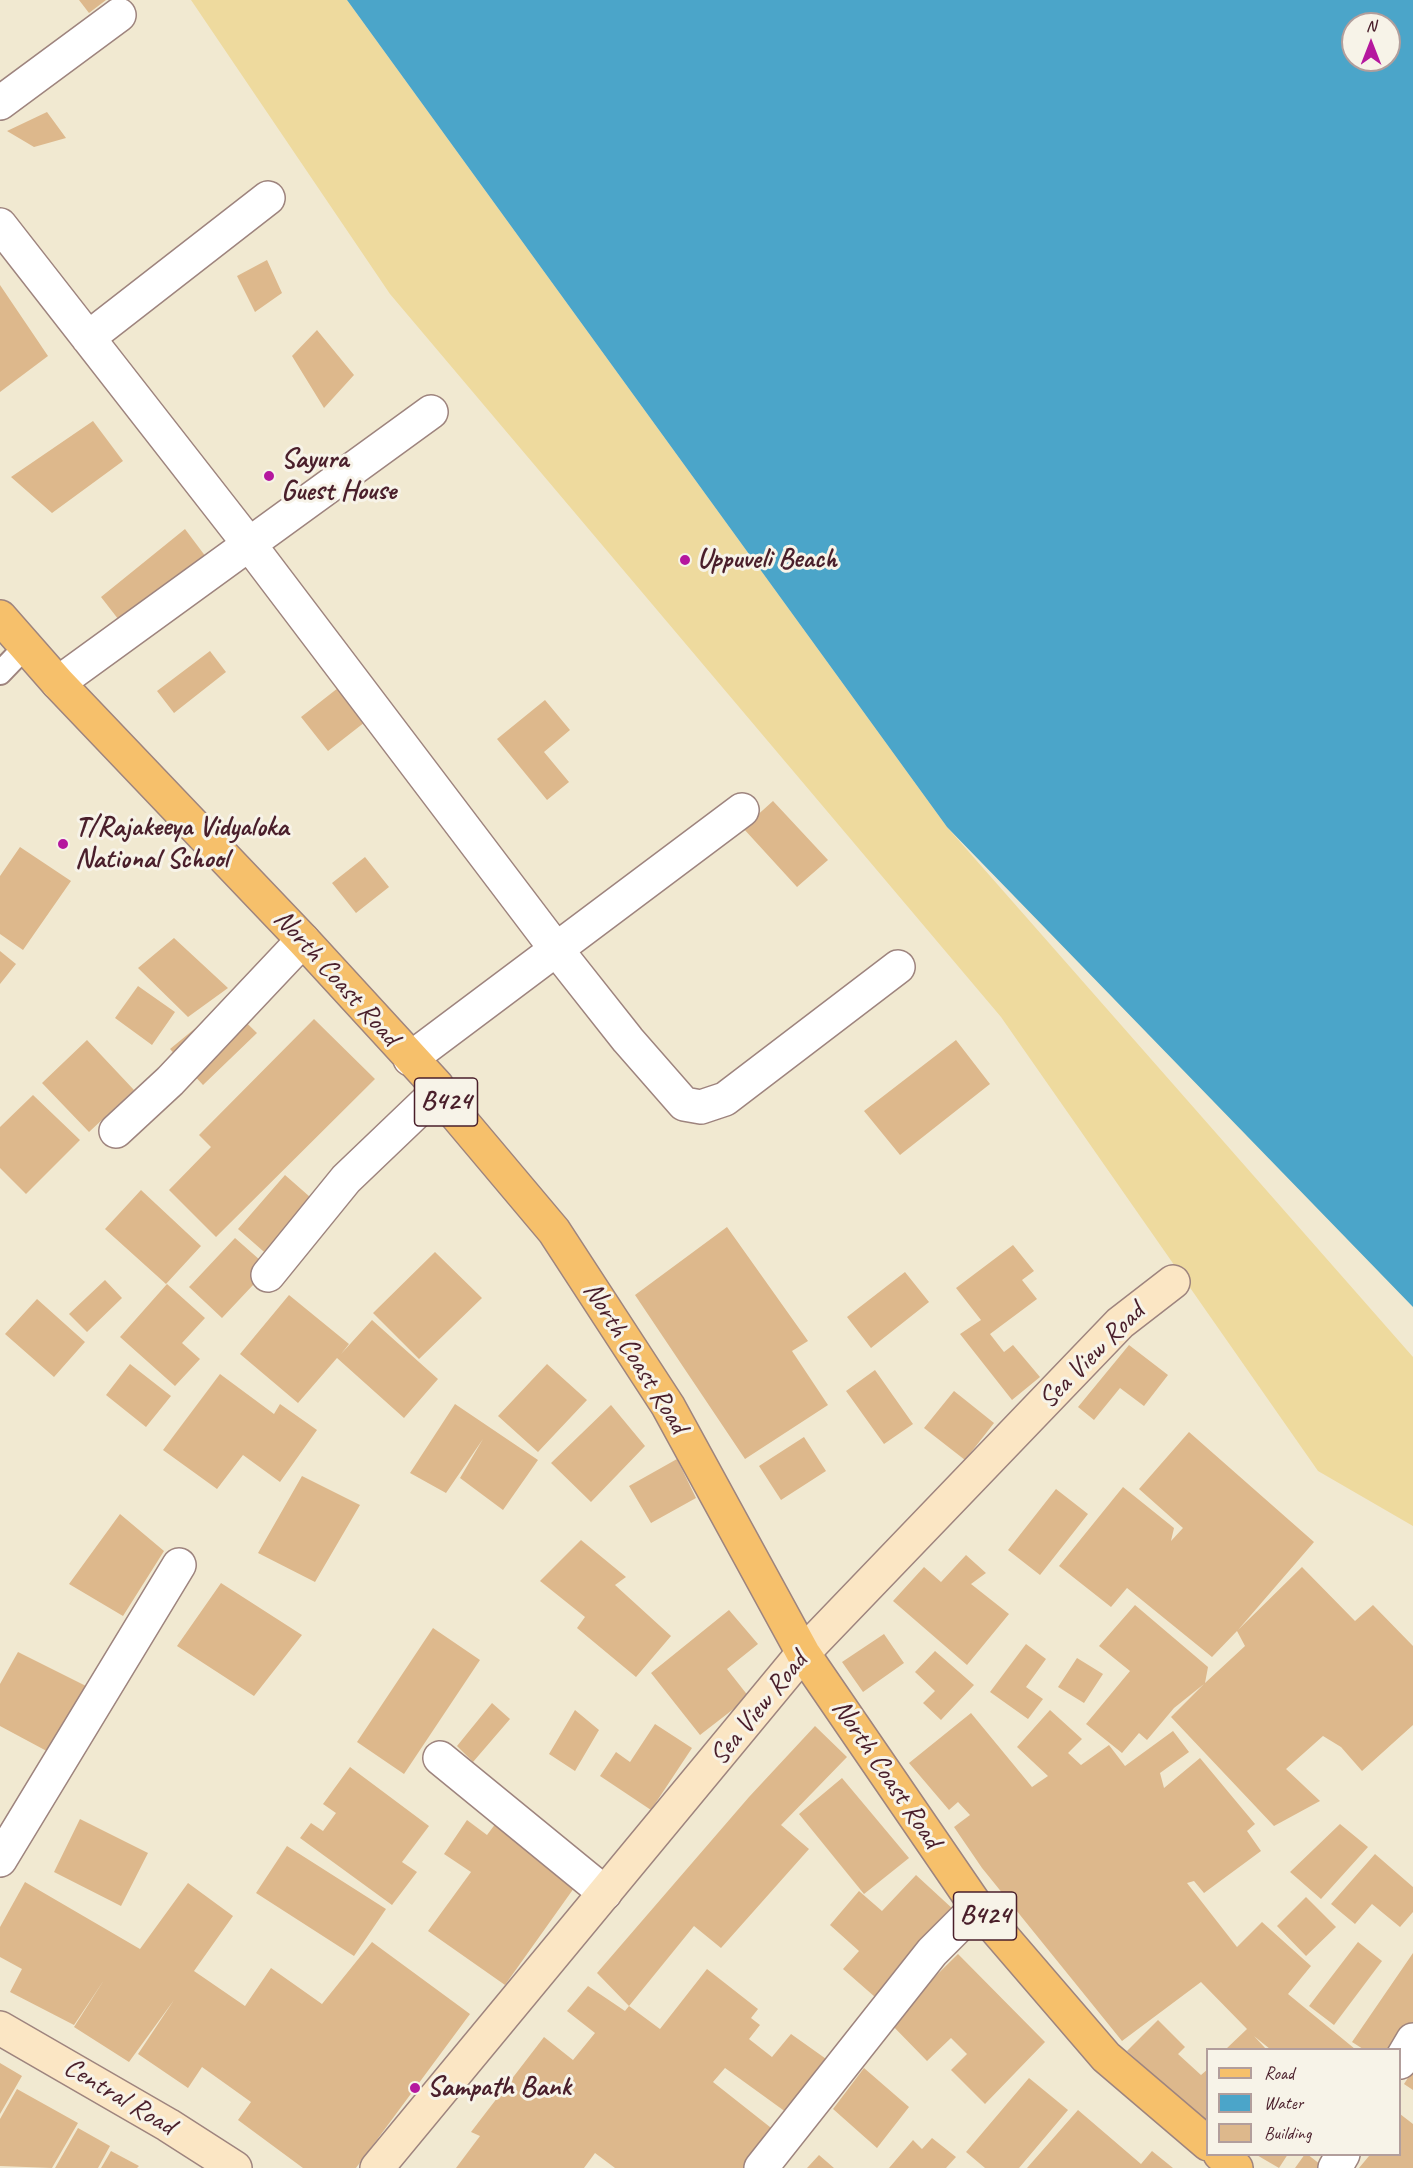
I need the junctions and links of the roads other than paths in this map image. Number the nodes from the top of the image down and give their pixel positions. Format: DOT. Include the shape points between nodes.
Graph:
graph roads {
  1 [pos="118,15"];
  2 [pos="0,103"];
  3 [pos="268,198"];
  4 [pos="0,225"];
  5 [pos="88,338"];
  6 [pos="431,412"];
  7 [pos="249,544"];
  8 [pos="0,617"];
  9 [pos="26,646"];
  10 [pos="0,673"];
  11 [pos="58,683"];
  12 [pos="742,810"];
  13 [pos="303,940"];
  14 [pos="556,949"];
  15 [pos="898,967"];
  16 [pos="410,1059"];
  17 [pos="437,1092"];
  18 [pos="116,1131"];
  19 [pos="268,1275"];
  20 [pos="1173,1282"];
  21 [pos="179,1565"];
  22 [pos="803,1653"];
  23 [pos="440,1758"];
  24 [pos="0,1860"];
  25 [pos="605,1893"];
  26 [pos="977,1907"];
  27 [pos="0,2028"];
  28 [pos="1413,2040"];
  29 [pos="1401,2060"];
  30 [pos="1206,2142"];
  31 [pos="1222,2156"];
  32 [pos="236,2168"];
  33 [pos="377,2168"];
  34 [pos="761,2168"];
  35 [pos="1236,2168"];
  1 -- 2 [label="street"];
  3 -- 5 [label="street"];
  4 -- 5 [label="street"];
  5 -- 7 [label="street"];
  6 -- 7 [label="street"];
  7 -- 11 [label="street"];
  7 -- 14 [label="street"];
  8 -- 9 [label="main road, North Coast Road / B424"];
  9 -- 10 [label="lane"];
  9 -- 11 [label="main road, North Coast Road / B424"];
  11 -- 13 [label="main road, North Coast Road / B424"];
  12 -- 14 [label="street"];
  13 -- 16 [label="main road, North Coast Road / B424"];
  13 -- 18 [label="street" via="170,1081"];
  14 -- 15 [label="street" via="684,1104 701,1107 725,1099"];
  14 -- 16 [label="street"];
  16 -- 17 [label="main road, North Coast Road / B424" via="437,1086"];
  17 -- 19 [label="street" via="346,1179"];
  17 -- 22 [label="main road, North Coast Road / B424" via="554,1232 668,1406"];
  20 -- 22 [label="main road, Sea View Road" via="1120,1323"];
  21 -- 24 [label="street"];
  22 -- 25 [label="main road, Sea View Road"];
  22 -- 26 [label="main road, North Coast Road / B424"];
  23 -- 25 [label="street"];
  25 -- 33 [label="main road, Sea View Road"];
  26 -- 30 [label="main road, North Coast Road / B424" via="1106,2056"];
  26 -- 34 [label="street" via="932,1952"];
  27 -- 32 [label="main road, Central Road"];
  28 -- 29 [label="street"];
  31 -- 35 [label="main road"];
}
